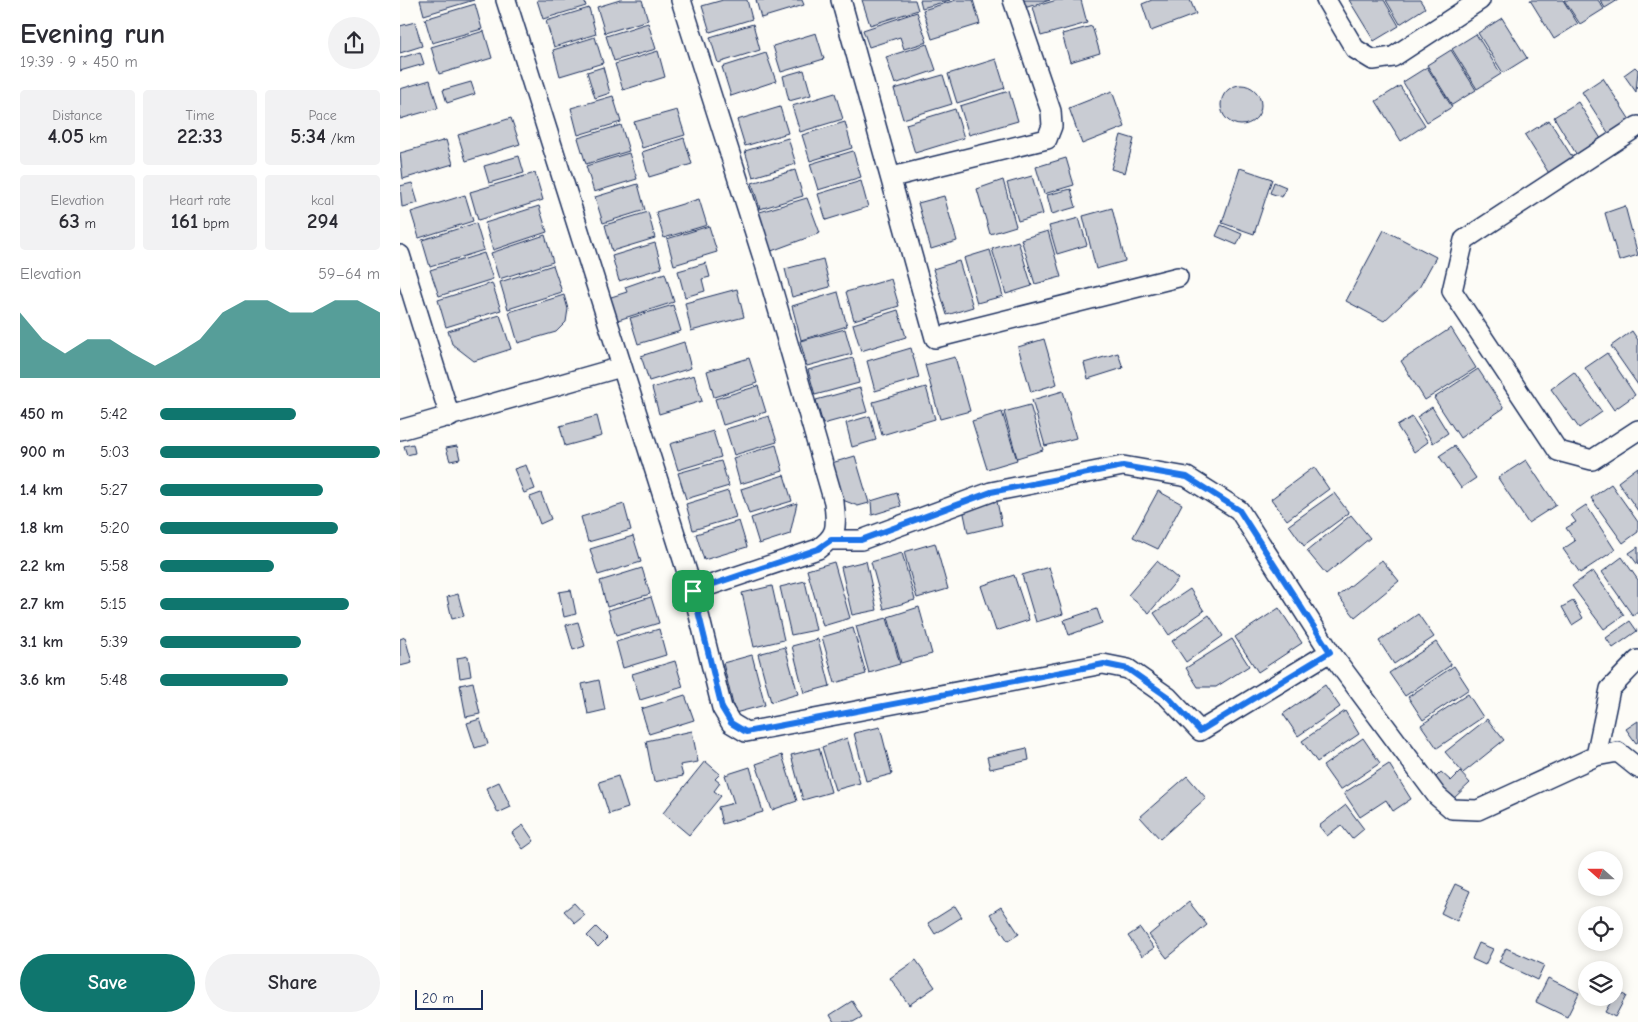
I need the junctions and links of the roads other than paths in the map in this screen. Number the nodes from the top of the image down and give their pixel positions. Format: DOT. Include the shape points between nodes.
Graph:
graph roads {
  1 [pos="506,0"];
  2 [pos="681,0"];
  3 [pos="841,0"];
  4 [pos="1013,0"];
  5 [pos="1326,0"];
  6 [pos="1480,0"];
  7 [pos="1638,126"];
  8 [pos="892,178"];
  9 [pos="400,254"];
  10 [pos="1178,277"];
  11 [pos="621,367"];
  12 [pos="450,417"];
  13 [pos="400,430"];
  14 [pos="1638,430"];
  15 [pos="831,540"];
  16 [pos="693,591"];
  17 [pos="1330,652"];
  18 [pos="1638,660"];
  19 [pos="1596,756"];
  20 [pos="1638,768"];
  1 -- 11 [label="street"];
  2 -- 15 [label="street" via="765,264 834,502 836,524"];
  3 -- 8 [label="street"];
  4 -- 8 [label="street" via="1051,111 1052,126 1047,139"];
  5 -- 6 [label="street" via="1355,49 1373,60 1393,57"];
  7 -- 14 [label="street" via="1464,240 1452,291 1558,451 1592,460"];
  8 -- 10 [label="street" via="935,338"];
  9 -- 12 [label="street"];
  11 -- 12 [label="street"];
  11 -- 16 [label="street"];
  12 -- 13 [label="street"];
  15 -- 16 [label="street" via="818,549"];
  15 -- 17 [label="street" via="861,540 991,492 1123,466 1187,477 1239,510"];
  16 -- 17 [label="street" via="722,708 731,723 746,732 1104,664 1128,669 1168,697 1200,731"];
  17 -- 19 [label="street" via="1438,796 1452,809 1478,810"];
  18 -- 19 [label="street" via="1610,689"];
  19 -- 20 [label="street" via="1618,752"];
}
